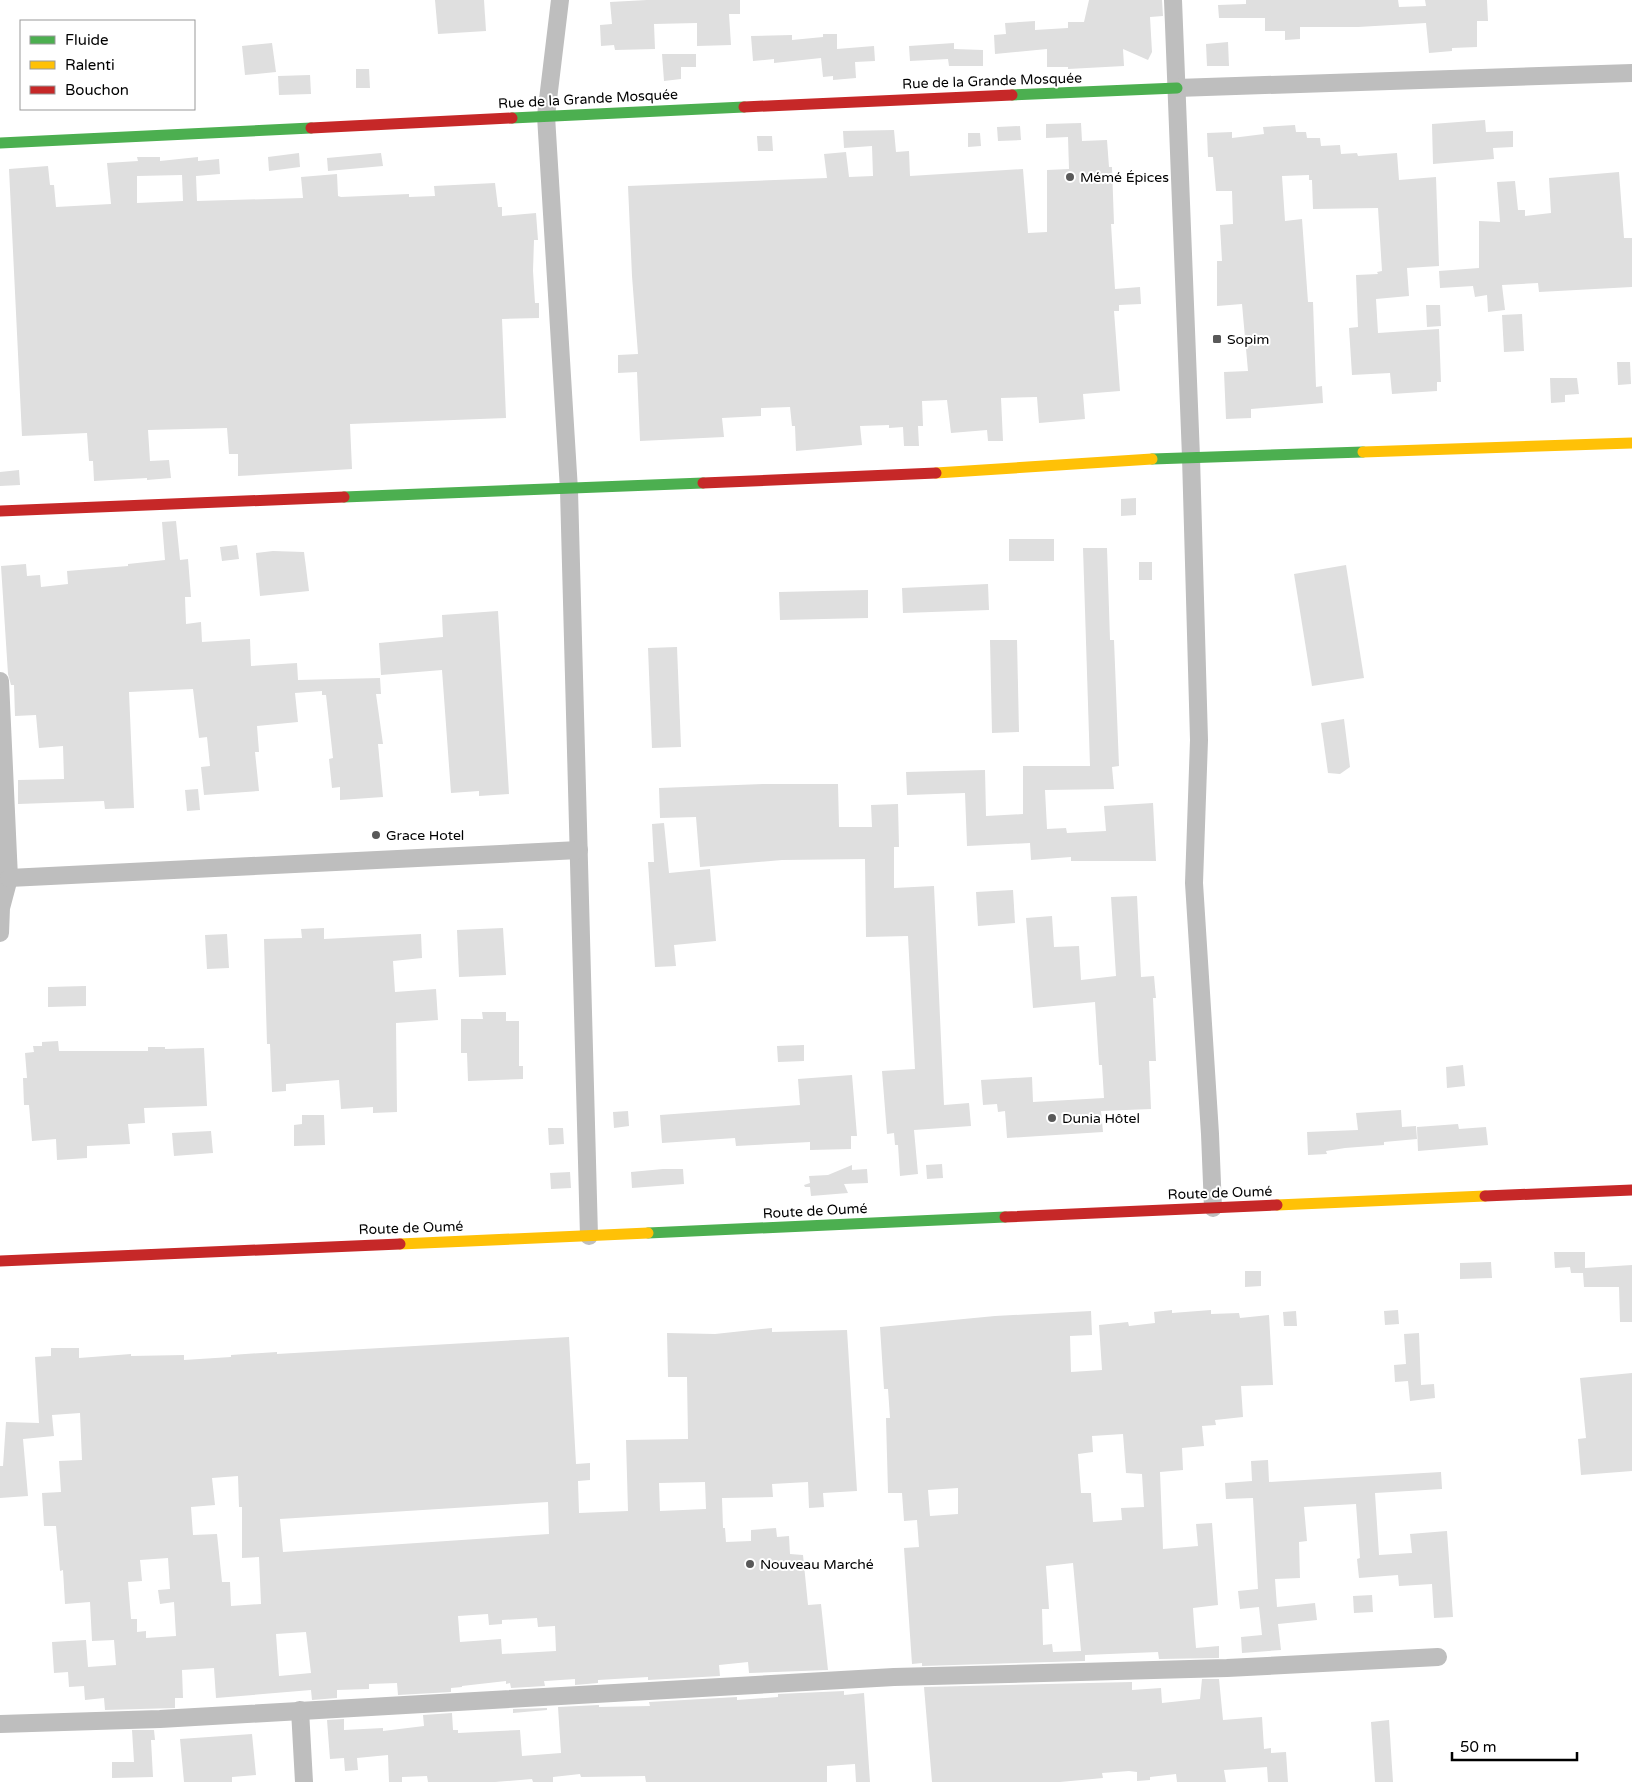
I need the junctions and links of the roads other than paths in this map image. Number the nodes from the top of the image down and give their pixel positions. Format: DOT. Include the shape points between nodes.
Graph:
graph roads {
  1 [pos="560,0"];
  2 [pos="1174,0"];
  3 [pos="1632,73"];
  4 [pos="1177,88"];
  5 [pos="546,116"];
  6 [pos="0,143"];
  7 [pos="1632,443"];
  8 [pos="1192,457"];
  9 [pos="569,490"];
  10 [pos="0,511"];
  11 [pos="0,681"];
  12 [pos="579,850"];
  13 [pos="9,878"];
  14 [pos="0,933"];
  15 [pos="1632,1190"];
  16 [pos="1213,1208"];
  17 [pos="590,1236"];
  18 [pos="0,1261"];
  19 [pos="1438,1657"];
  20 [pos="300,1710"];
  21 [pos="0,1724"];
  22 [pos="304,1782"];
  1 -- 5 [label="street"];
  2 -- 4 [label="street"];
  3 -- 4 [label="street"];
  4 -- 5 [label="street, Rue de la Grande Mosquée"];
  4 -- 8 [label="street"];
  5 -- 6 [label="street, Rue de la Grande Mosquée"];
  5 -- 9 [label="street"];
  7 -- 8 [label="street"];
  8 -- 9 [label="street" via="890,476"];
  8 -- 16 [label="street" via="1199,740 1194,883"];
  9 -- 10 [label="street"];
  9 -- 12 [label="street"];
  11 -- 13 [label="street"];
  12 -- 13 [label="street"];
  12 -- 17 [label="street"];
  13 -- 14 [label="street" via="1,908"];
  15 -- 16 [label="street, Route de Oumé"];
  16 -- 17 [label="street, Route de Oumé"];
  17 -- 18 [label="street, Route de Oumé"];
  19 -- 20 [label="street" via="1227,1668 894,1677"];
  20 -- 21 [label="street"];
  20 -- 22 [label="street"];
}
